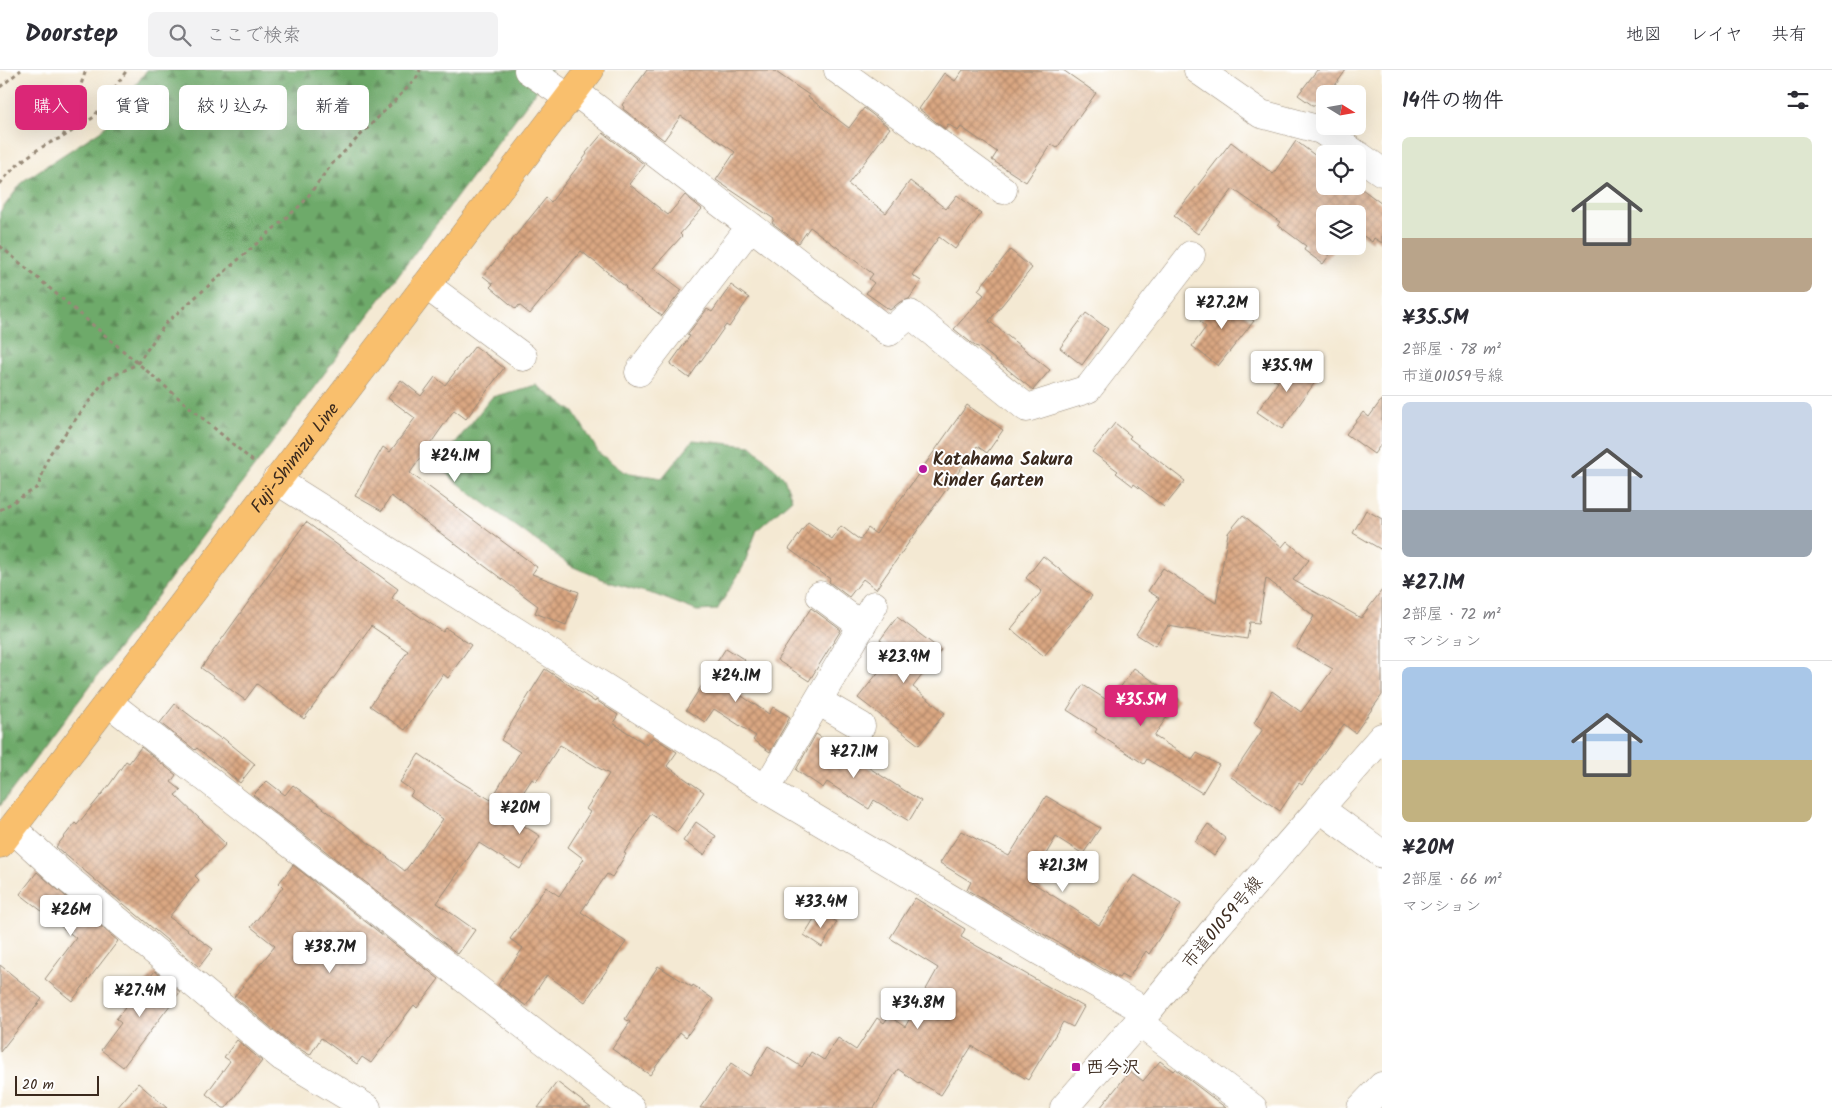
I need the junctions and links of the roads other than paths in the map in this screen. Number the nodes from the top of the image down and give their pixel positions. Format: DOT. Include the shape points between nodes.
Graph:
graph roads {
  1 [pos="528,70"];
  2 [pos="838,70"];
  3 [pos="1198,70"];
  4 [pos="578,86"];
  5 [pos="1343,145"];
  6 [pos="1366,161"];
  7 [pos="1382,172"];
  8 [pos="1003,190"];
  9 [pos="751,226"];
  10 [pos="1191,255"];
  11 [pos="426,285"];
  12 [pos="523,357"];
  13 [pos="639,372"];
  14 [pos="276,480"];
  15 [pos="820,595"];
  16 [pos="818,701"];
  17 [pos="109,703"];
  18 [pos="862,726"];
  19 [pos="1382,738"];
  20 [pos="766,789"];
  21 [pos="1319,808"];
  22 [pos="6,836"];
  23 [pos="1382,854"];
  24 [pos="1143,1017"];
  25 [pos="1382,1086"];
  26 [pos="367,1108"];
  27 [pos="631,1108"];
  28 [pos="1064,1108"];
  29 [pos="1253,1108"];
  30 [pos="1361,1108"];
  1 -- 4 [label="street"];
  2 -- 8 [label="street"];
  3 -- 5 [label="street" via="1261,114 1321,130"];
  4 -- 9 [label="street"];
  4 -- 11 [label="main road, Fuji-Shimizu Line"];
  6 -- 7 [label="street"];
  9 -- 10 [label="street" via="889,332 910,314 1027,408 1088,389"];
  9 -- 13 [label="street"];
  11 -- 12 [label="street"];
  11 -- 14 [label="main road, Fuji-Shimizu Line"];
  14 -- 17 [label="main road, Fuji-Shimizu Line"];
  14 -- 20 [label="street"];
  15 -- 16 [label="street" via="868,615"];
  16 -- 18 [label="street"];
  16 -- 20 [label="street"];
  17 -- 22 [label="main road, Fuji-Shimizu Line"];
  17 -- 27 [label="street"];
  19 -- 21 [label="street, 市道01059号線"];
  20 -- 24 [label="street" via="1041,952"];
  21 -- 23 [label="street"];
  21 -- 24 [label="street, 市道01059号線" via="1216,926"];
  22 -- 26 [label="street" via="62,874 282,1057"];
  24 -- 28 [label="street, 市道01059号線"];
  24 -- 29 [label="street"];
  25 -- 30 [label="street"];
}
